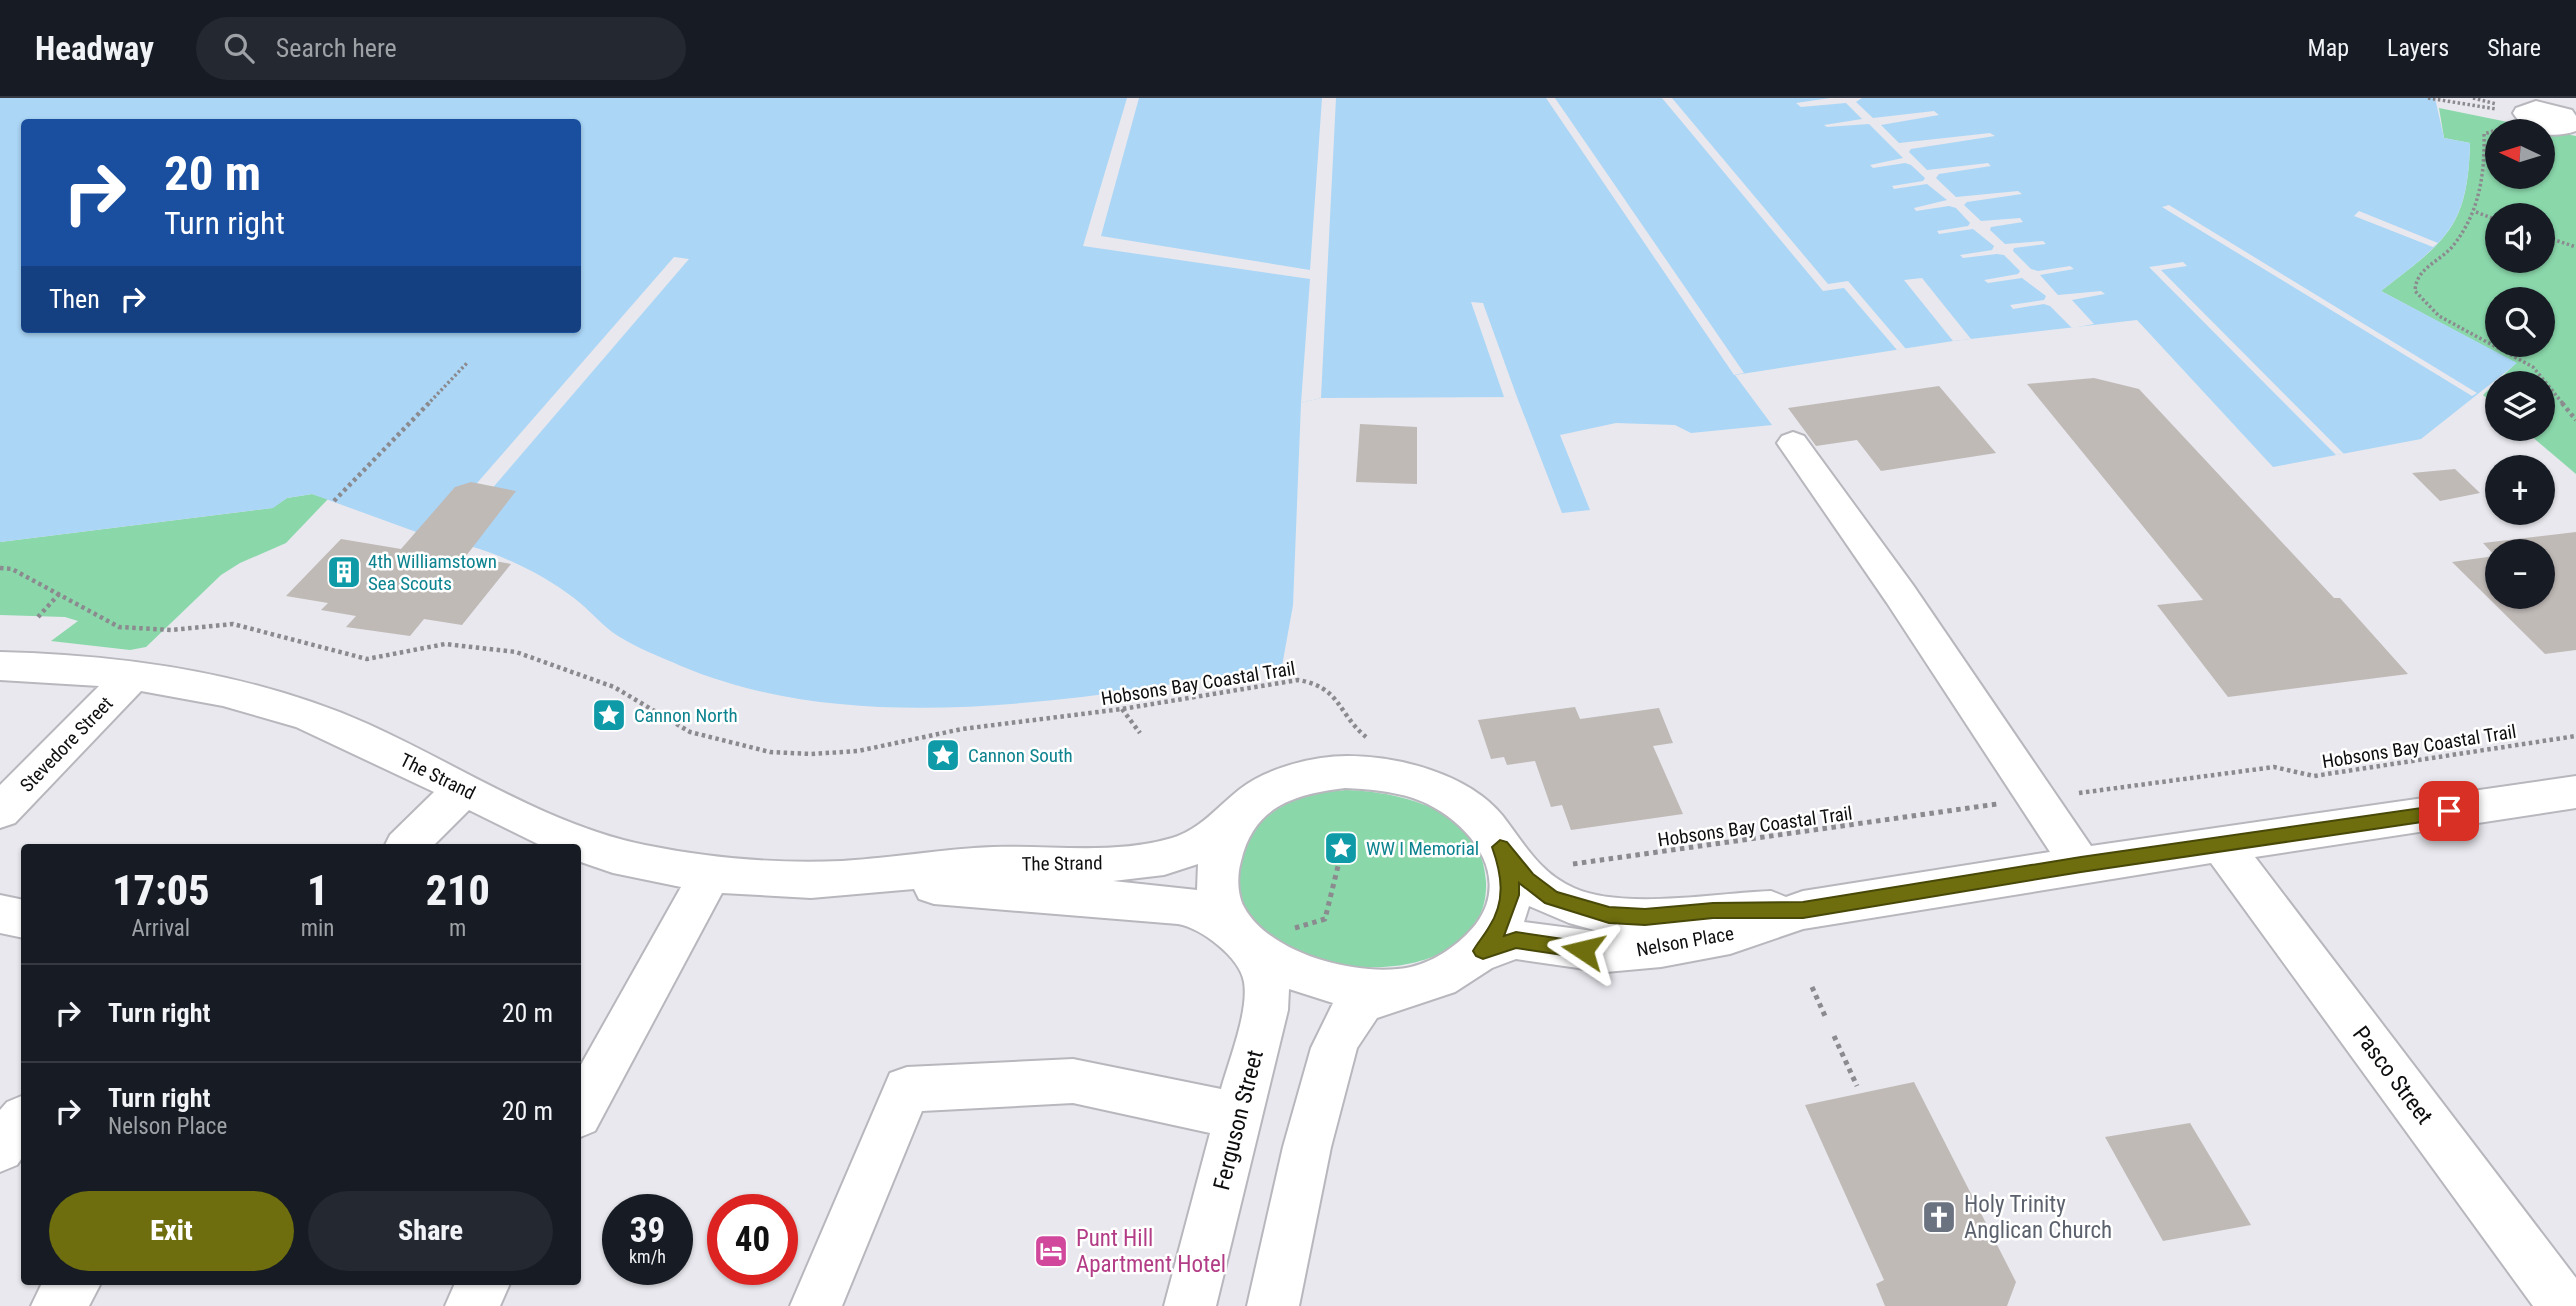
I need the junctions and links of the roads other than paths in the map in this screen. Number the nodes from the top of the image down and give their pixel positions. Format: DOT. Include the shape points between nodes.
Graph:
graph roads {
  1 [pos="2510,109"];
  2 [pos="2573,123"];
  3 [pos="1793,443"];
  4 [pos="0,666"];
  5 [pos="132,676"];
  6 [pos="464,789"];
  7 [pos="2576,792"];
  8 [pos="0,811"];
  9 [pos="1238,817"];
  10 [pos="408,844"];
  11 [pos="2221,844"];
  12 [pos="1500,847"];
  13 [pos="2081,865"];
  14 [pos="711,873"];
  15 [pos="874,876"];
  16 [pos="1803,910"];
  17 [pos="0,914"];
  18 [pos="21,918"];
  19 [pos="1239,937"];
  20 [pos="1483,951"];
  21 [pos="1395,989"];
  22 [pos="581,1110"];
  23 [pos="1239,1116"];
  24 [pos="21,1122"];
  25 [pos="0,1148"];
  26 [pos="73,1285"];
  27 [pos="483,1285"];
  28 [pos="57,1306"];
  29 [pos="471,1306"];
  30 [pos="816,1306"];
  31 [pos="1190,1306"];
  32 [pos="1273,1306"];
  33 [pos="2565,1306"];
  1 -- 2 [label="street" via="2550,110"];
  3 -- 13 [label="street"];
  4 -- 5 [label="street, The Strand"];
  5 -- 6 [label="street, The Strand" via="245,698 299,714 344,730"];
  5 -- 8 [label="street, Stevedore Street"];
  6 -- 10 [label="street"];
  6 -- 14 [label="street, The Strand" via="610,854"];
  7 -- 11 [label="street, Nelson Place"];
  9 -- 12 [label="street, The Strand" via="1267,793 1295,781 1345,772 1377,774 1423,785 1453,799 1484,823"];
  9 -- 15 [label="street, The Strand" via="1209,842 1163,858 963,865"];
  9 -- 19 [label="street" via="1226,838 1216,874 1221,907"];
  11 -- 13 [label="street, Nelson Place"];
  11 -- 33 [label="street, Pasco Street"];
  12 -- 16 [label="street, Nelson Place" via="1542,891 1574,907 1609,915"];
  12 -- 20 [label="street" via="1510,872 1510,895 1498,929"];
  13 -- 16 [label="street, Nelson Place"];
  14 -- 15 [label="street, The Strand"];
  14 -- 22 [label="street"];
  15 -- 19 [label="street, The Strand" via="971,890 1178,905 1204,910"];
  16 -- 20 [label="street, Nelson Place" via="1730,935 1661,948 1606,952 1516,940"];
  17 -- 18 [label="street"];
  19 -- 21 [label="street, The Strand" via="1274,964 1300,975 1350,986"];
  19 -- 23 [label="street, Ferguson Street" via="1267,977 1267,986"];
  20 -- 21 [label="street" via="1452,974"];
  21 -- 32 [label="street" via="1361,1003 1334,1048"];
  23 -- 30 [label="street" via="1073,1081 906,1089"];
  23 -- 31 [label="street, Ferguson Street"];
  24 -- 25 [label="street"];
  26 -- 28 [label="street"];
  27 -- 29 [label="street"];
}
